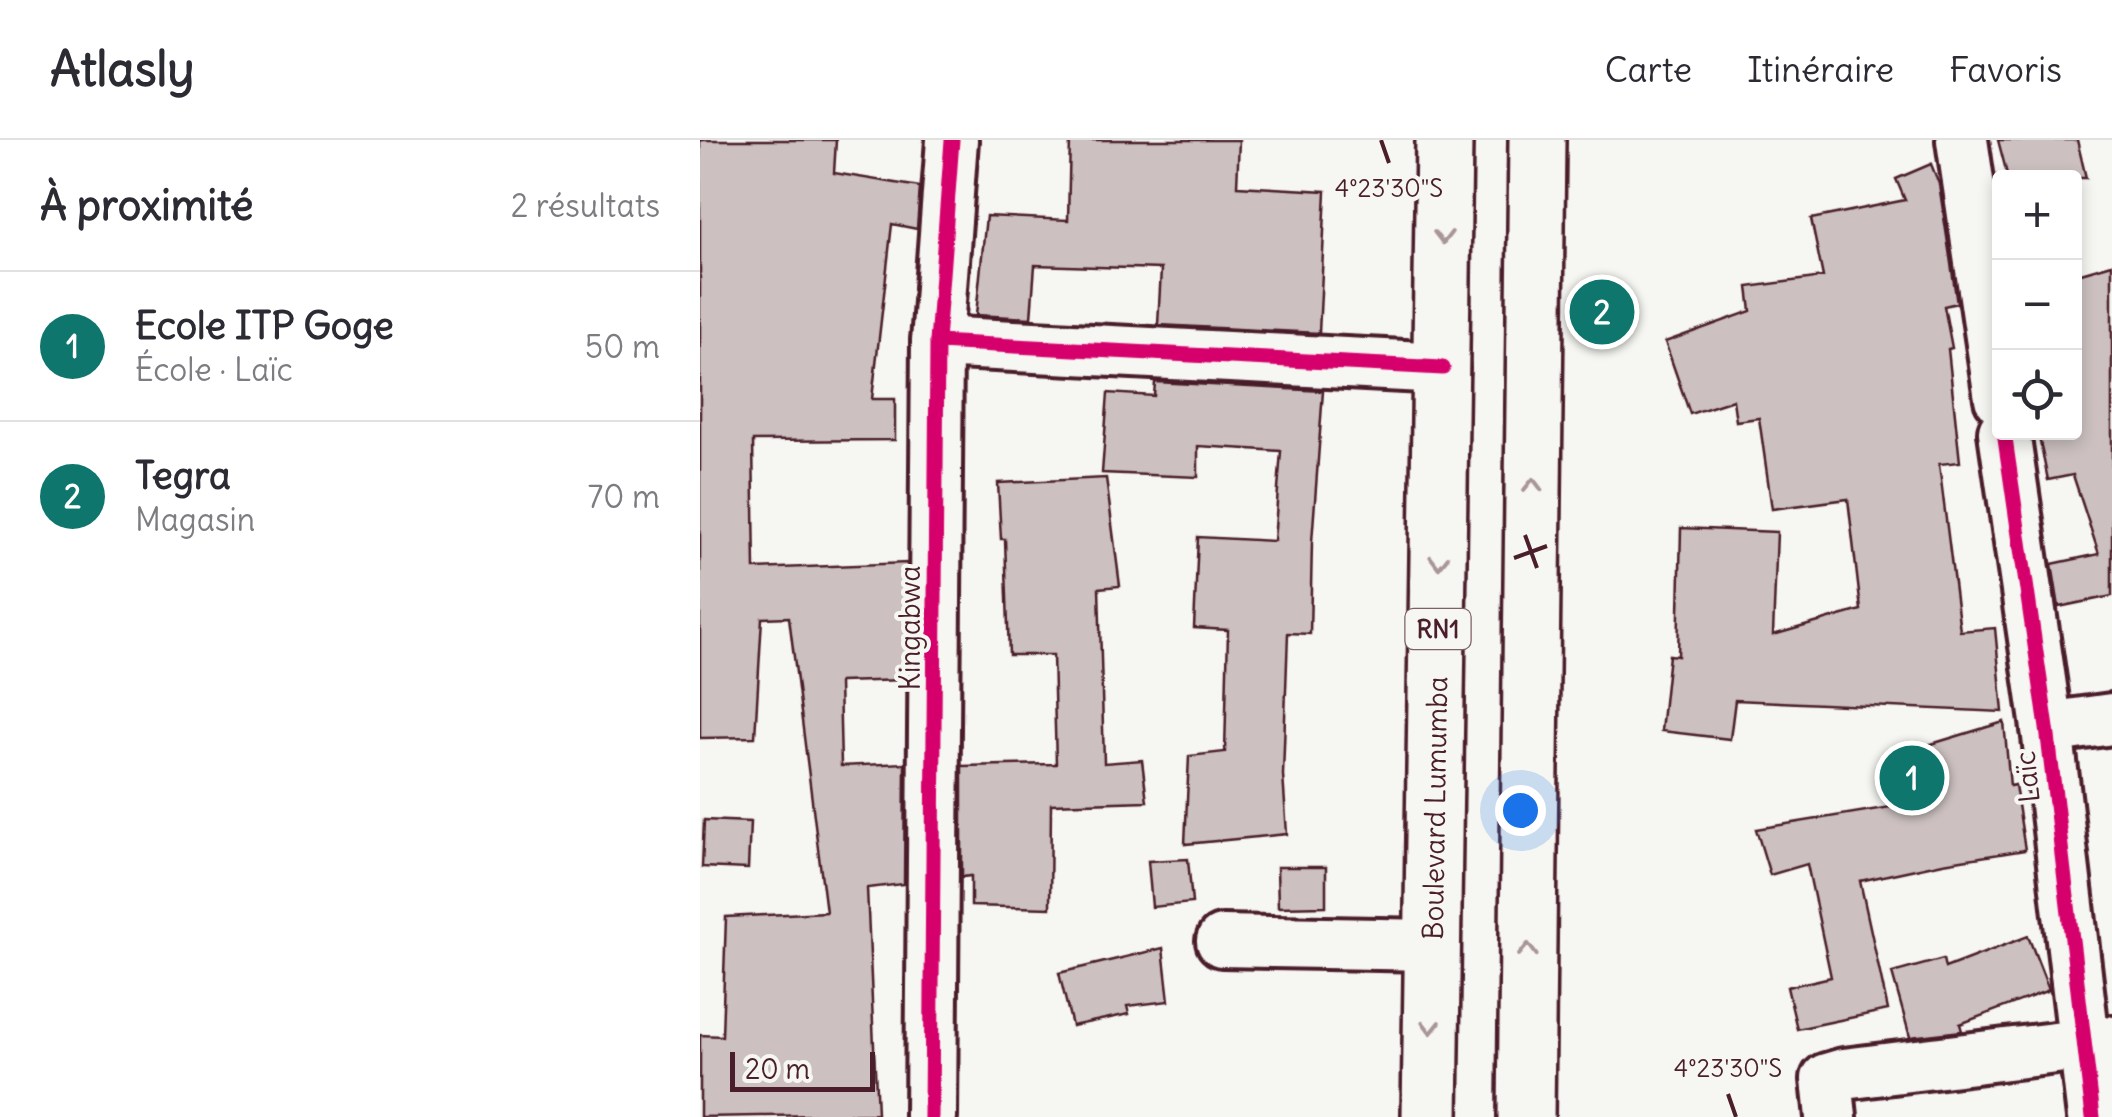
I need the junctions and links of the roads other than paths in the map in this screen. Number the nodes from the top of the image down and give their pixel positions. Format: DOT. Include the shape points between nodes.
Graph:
graph roads {
  1 [pos="952,140"];
  2 [pos="1444,140"];
  3 [pos="1537,140"];
  4 [pos="1962,140"];
  5 [pos="938,342"];
  6 [pos="1993,350"];
  7 [pos="1443,368"];
  8 [pos="2005,440"];
  9 [pos="2112,719"];
  10 [pos="2047,728"];
  11 [pos="1222,941"];
  12 [pos="1432,945"];
  13 [pos="2097,1043"];
  14 [pos="931,1117"];
  15 [pos="1430,1117"];
  16 [pos="1526,1117"];
  17 [pos="1831,1117"];
  18 [pos="2092,1117"];
  1 -- 5 [label="street, Kingabwa"];
  2 -- 7 [label="highway, Boulevard Lumumba / RN1, one-way"];
  16 -- 3 [label="highway, one-way"];
  4 -- 6 [label="street"];
  5 -- 7 [label="street"];
  5 -- 14 [label="street, Kingabwa"];
  7 -- 12 [label="highway, Boulevard Lumumba / RN1, one-way"];
  8 -- 10 [label="street, Laïc"];
  9 -- 10 [label="street, Laïc"];
  10 -- 13 [label="street, Laïc"];
  11 -- 12 [label="street"];
  12 -- 15 [label="highway, Boulevard Lumumba / RN1, one-way"];
  13 -- 17 [label="street" via="1844,1074 1827,1079"];
  13 -- 18 [label="street, Laïc"];
}
